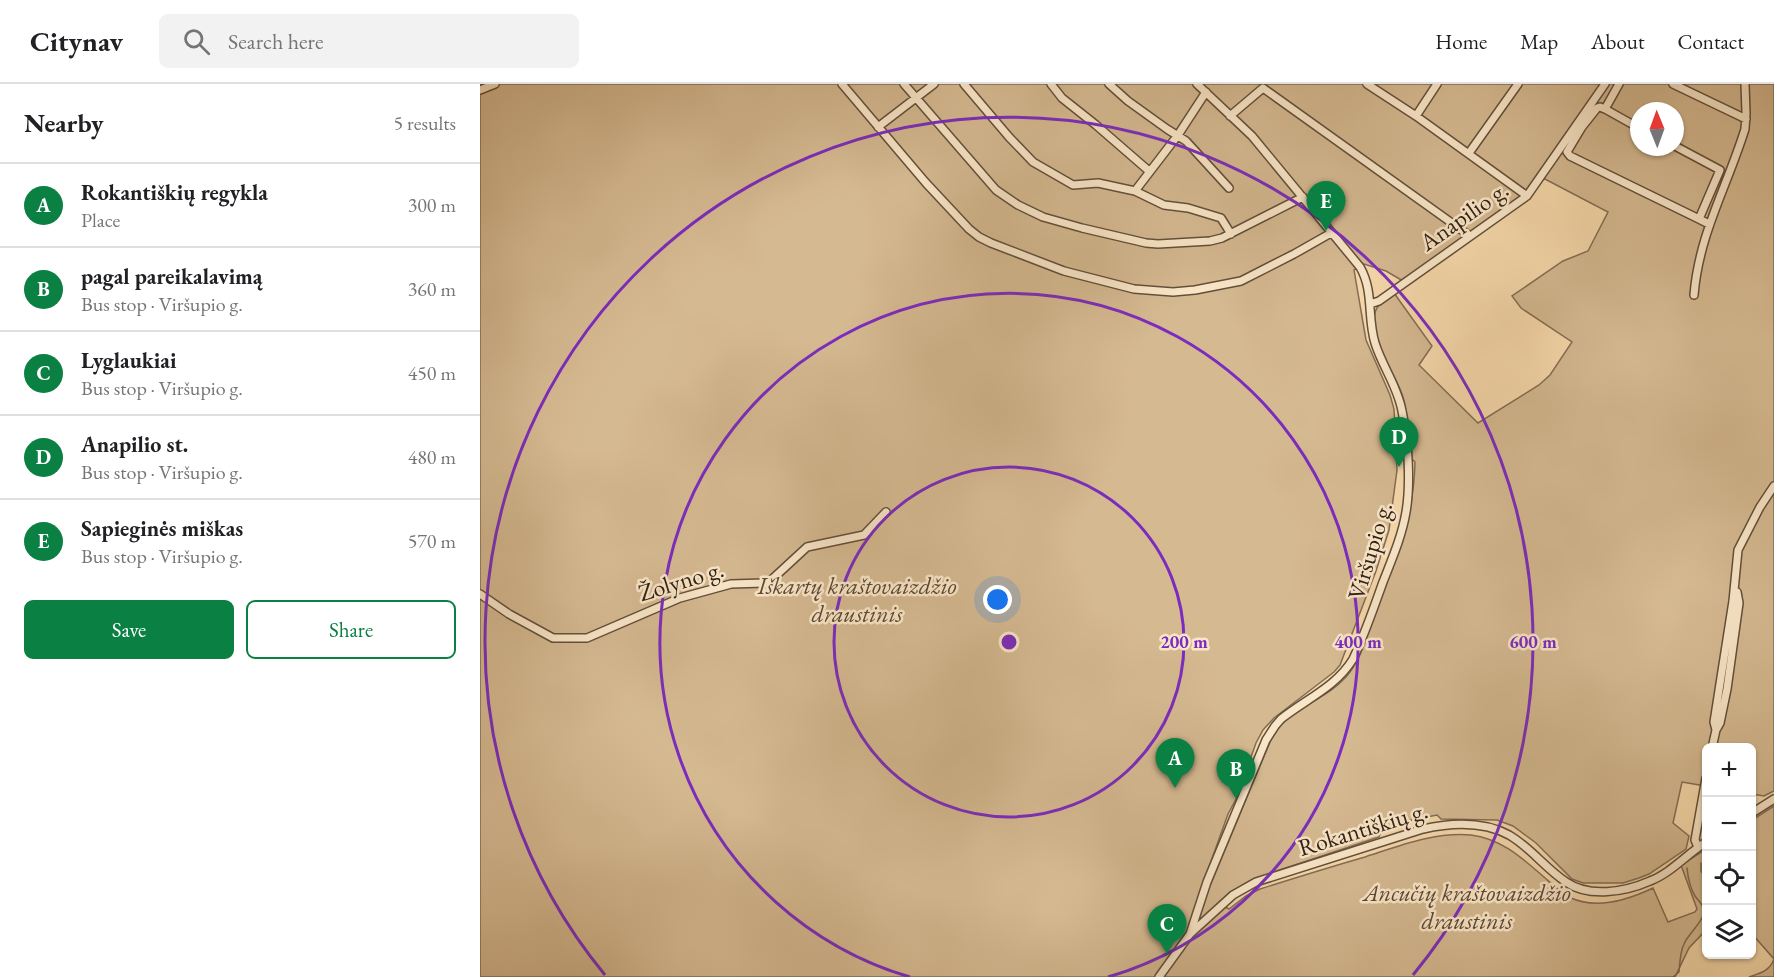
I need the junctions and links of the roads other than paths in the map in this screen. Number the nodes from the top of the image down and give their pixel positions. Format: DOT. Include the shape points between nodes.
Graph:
graph roads {
  1 [pos="495,84"];
  2 [pos="842,84"];
  3 [pos="904,84"];
  4 [pos="934,84"];
  5 [pos="964,84"];
  6 [pos="1051,84"];
  7 [pos="1109,84"];
  8 [pos="1197,84"];
  9 [pos="1366,84"];
  10 [pos="1437,84"];
  11 [pos="1518,84"];
  12 [pos="1605,84"];
  13 [pos="1619,84"];
  14 [pos="1673,84"];
  15 [pos="1745,84"];
  16 [pos="480,90"];
  17 [pos="1600,91"];
  18 [pos="1206,92"];
  19 [pos="916,98"];
  20 [pos="1611,99"];
  21 [pos="1605,109"];
  22 [pos="1230,116"];
  23 [pos="1416,116"];
  24 [pos="1746,119"];
  25 [pos="1630,123"];
  26 [pos="878,127"];
  27 [pos="1178,135"];
  28 [pos="1684,151"];
  29 [pos="1469,153"];
  30 [pos="1149,171"];
  31 [pos="1229,188"];
  32 [pos="1136,191"];
  33 [pos="1527,196"];
  34 [pos="1302,197"];
  35 [pos="1699,219"];
  36 [pos="1709,224"];
  37 [pos="1331,233"];
  38 [pos="1231,234"];
  39 [pos="1470,236"];
  40 [pos="1694,295"];
  41 [pos="1370,304"];
  42 [pos="1774,486"];
  43 [pos="886,512"];
  44 [pos="480,594"];
  45 [pos="1713,743"];
  46 [pos="1703,797"];
  47 [pos="1774,799"];
  48 [pos="1756,810"];
  49 [pos="1702,845"];
  50 [pos="1698,847"];
  51 [pos="1190,934"];
  52 [pos="1159,977"];
  1 -- 16 [label="street"];
  2 -- 26 [label="street"];
  3 -- 19 [label="street"];
  4 -- 19 [label="street"];
  5 -- 32 [label="street" via="1033,162 1073,185 1098,183"];
  6 -- 30 [label="street" via="1062,98"];
  7 -- 27 [label="street"];
  8 -- 18 [label="street, Viršupio g."];
  9 -- 23 [label="street"];
  10 -- 23 [label="street"];
  11 -- 29 [label="street"];
  12 -- 17 [label="street, Anapilio g."];
  13 -- 20 [label="street"];
  14 -- 24 [label="street"];
  15 -- 24 [label="street"];
  17 -- 20 [label="street"];
  17 -- 33 [label="street, Anapilio g."];
  18 -- 22 [label="street, Viršupio g."];
  18 -- 27 [label="street"];
  19 -- 26 [label="street"];
  19 -- 38 [label="street" via="996,190 1033,213 1067,225 1152,244 1210,241"];
  20 -- 21 [label="street"];
  21 -- 25 [label="street"];
  21 -- 35 [label="street" via="1597,108 1582,127 1567,152 1570,156"];
  22 -- 34 [label="street, Viršupio g." via="1252,136"];
  22 -- 39 [label="street" via="1263,88"];
  23 -- 29 [label="street"];
  24 -- 36 [label="street" via="1742,140"];
  26 -- 37 [label="street" via="979,237 1088,278 1153,291 1216,286 1241,281"];
  27 -- 30 [label="street"];
  27 -- 31 [label="street"];
  28 -- 35 [label="street" via="1720,170"];
  29 -- 33 [label="street"];
  30 -- 32 [label="street"];
  32 -- 38 [label="street" via="1164,205 1221,218"];
  33 -- 39 [label="street, Anapilio g."];
  34 -- 37 [label="street, Viršupio g."];
  34 -- 38 [label="street"];
  35 -- 36 [label="street"];
  36 -- 40 [label="street"];
  37 -- 41 [label="street, Viršupio g." via="1362,272"];
  39 -- 41 [label="street, Anapilio g." via="1379,302"];
  41 -- 51 [label="street, Viršupio g." via="1375,346 1400,402 1404,422 1408,492 1398,542 1359,647 1346,670 1281,719 1266,740 1206,882"];
  42 -- 45 [label="street" via="1738,550"];
  43 -- 44 [label="street, Žolyno g." via="864,535 807,547 768,583 730,584 680,598 587,638 554,638"];
  46 -- 50 [label="street" via="1695,840"];
  47 -- 48 [label="street"];
  49 -- 50 [label="street, Rokantiškių g."];
  50 -- 51 [label="street, Rokantiškių g." via="1652,881 1632,888 1601,891 1564,881 1508,834 1466,825 1438,826 1256,882 1233,895"];
  51 -- 52 [label="street, Rokantiškių g."];
}
